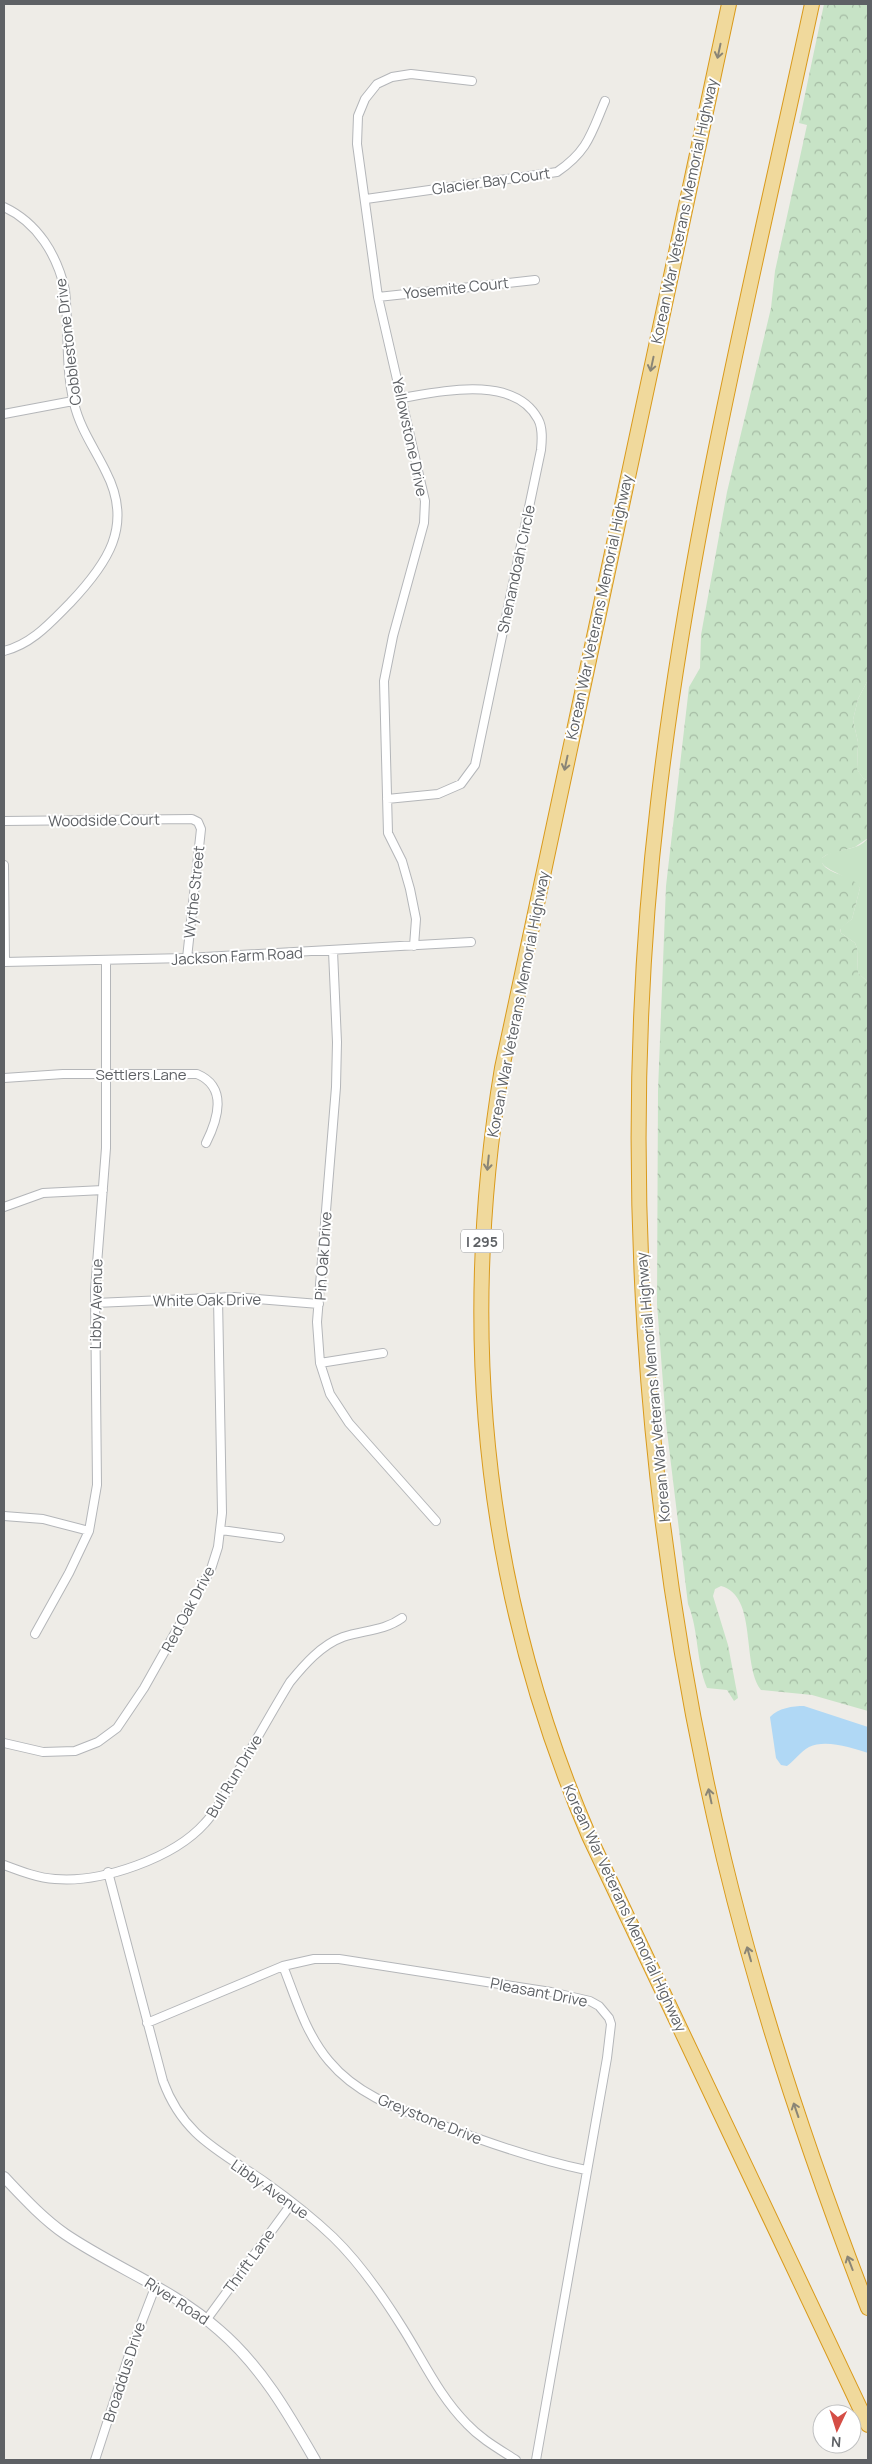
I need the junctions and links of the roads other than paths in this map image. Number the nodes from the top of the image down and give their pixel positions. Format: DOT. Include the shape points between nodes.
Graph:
graph roads {
  1 [pos="729,4"];
  2 [pos="812,4"];
  3 [pos="472,81"];
  4 [pos="605,100"];
  5 [pos="366,199"];
  6 [pos="4,207"];
  7 [pos="535,280"];
  8 [pos="378,297"];
  9 [pos="402,398"];
  10 [pos="73,401"];
  11 [pos="4,414"];
  12 [pos="4,651"];
  13 [pos="387,799"];
  14 [pos="4,821"];
  15 [pos="200,826"];
  16 [pos="4,865"];
  17 [pos="471,942"];
  18 [pos="414,946"];
  19 [pos="333,951"];
  20 [pos="187,958"];
  21 [pos="106,961"];
  22 [pos="4,962"];
  23 [pos="107,1074"];
  24 [pos="4,1078"];
  25 [pos="206,1143"];
  26 [pos="103,1190"];
  27 [pos="4,1207"];
  28 [pos="218,1298"];
  29 [pos="95,1303"];
  30 [pos="319,1304"];
  31 [pos="383,1353"];
  32 [pos="320,1363"];
  33 [pos="4,1516"];
  34 [pos="436,1521"];
  35 [pos="221,1530"];
  36 [pos="89,1531"];
  37 [pos="280,1538"];
  38 [pos="402,1618"];
  39 [pos="35,1634"];
  40 [pos="4,1743"];
  41 [pos="4,1865"];
  42 [pos="108,1872"];
  43 [pos="283,1966"];
  44 [pos="147,2024"];
  45 [pos="586,2170"];
  46 [pos="4,2178"];
  47 [pos="292,2203"];
  48 [pos="156,2285"];
  49 [pos="868,2308"];
  50 [pos="207,2319"];
  51 [pos="868,2426"];
  52 [pos="95,2460"];
  53 [pos="315,2460"];
  54 [pos="516,2460"];
  55 [pos="536,2460"];
  1 -- 51 [label="highway, Korean War Veterans Memorial Highway / I 295, one-way" via="502,1068 490,1144 481,1248 482,1384 493,1494 506,1569 533,1679 566,1781 588,1836"];
  49 -- 2 [label="highway, Korean War Veterans Memorial Highway, one-way" via="826,2198 772,2035 708,1786 672,1589 658,1473 638,1187 645,959 657,809 670,703 696,548"];
  3 -- 5 [label="street, Yellowstone Drive" via="411,74 392,76 377,84 365,99 358,116 357,144"];
  4 -- 5 [label="street, Glacier Bay Court" via="585,147 574,161 557,172"];
  5 -- 8 [label="street, Yellowstone Drive"];
  6 -- 10 [label="street, Cobblestone Drive" via="42,237 62,275"];
  7 -- 8 [label="street, Yosemite Court"];
  8 -- 9 [label="street, Yellowstone Drive"];
  9 -- 13 [label="street, Yellowstone Drive" via="424,501 424,523 384,681"];
  9 -- 13 [label="street, Shenandoah Circle" via="441,391 499,390 526,404 539,420 542,443 475,765 461,784 438,794"];
  10 -- 11 [label="street"];
  10 -- 12 [label="street, Cobblestone Drive" via="82,428 106,471 115,496 117,516 112,545 98,572 47,627 21,646"];
  13 -- 18 [label="street, Yellowstone Drive" via="388,833 402,861 416,920"];
  14 -- 15 [label="street, Woodside Court" via="192,819"];
  15 -- 20 [label="street, Wythe Street"];
  16 -- 22 [label="street"];
  17 -- 18 [label="street, Jackson Farm Road"];
  18 -- 19 [label="street, Jackson Farm Road"];
  19 -- 20 [label="street, Jackson Farm Road"];
  19 -- 30 [label="street, Pin Oak Drive" via="336,1087"];
  20 -- 21 [label="street, Jackson Farm Road"];
  21 -- 22 [label="street, Jackson Farm Road"];
  21 -- 23 [label="street, Libby Avenue"];
  23 -- 24 [label="street, Settlers Lane"];
  23 -- 25 [label="street, Settlers Lane" via="197,1074 208,1080 216,1091 219,1109"];
  23 -- 26 [label="street, Libby Avenue"];
  26 -- 27 [label="street" via="43,1193"];
  26 -- 29 [label="street, Libby Avenue"];
  28 -- 29 [label="street, White Oak Drive"];
  28 -- 30 [label="street, White Oak Drive"];
  28 -- 35 [label="street, Red Oak Drive"];
  29 -- 36 [label="street, Libby Avenue" via="98,1458 94,1511"];
  30 -- 32 [label="street, Pin Oak Drive"];
  31 -- 32 [label="street"];
  32 -- 34 [label="street, Pin Oak Drive" via="330,1394 348,1423"];
  33 -- 36 [label="street" via="43,1519"];
  35 -- 37 [label="street"];
  35 -- 40 [label="street, Red Oak Drive" via="211,1569 144,1688 117,1728 98,1742 75,1751 44,1752"];
  36 -- 39 [label="street, Libby Avenue"];
  38 -- 42 [label="street, Bull Run Drive" via="387,1627 341,1638 312,1657 290,1682 206,1823 172,1849"];
  41 -- 42 [label="street, Bull Run Drive" via="56,1880"];
  42 -- 44 [label="street, Libby Avenue"];
  43 -- 44 [label="street, Pleasant Drive"];
  43 -- 45 [label="street, Greystone Drive" via="306,2026 319,2048 343,2076 359,2088 395,2108 466,2135 521,2154"];
  43 -- 45 [label="street, Pleasant Drive" via="314,1959 359,1961 551,1992 600,2006 606,2011 610,2024 607,2058"];
  44 -- 47 [label="street, Libby Avenue" via="169,2098 181,2118 204,2142"];
  45 -- 55 [label="street, Pleasant Drive"];
  46 -- 48 [label="street, River Road" via="66,2234"];
  47 -- 50 [label="street, Thrift Lane"];
  47 -- 54 [label="street, Libby Avenue" via="354,2259 467,2424"];
  48 -- 50 [label="street, River Road"];
  48 -- 52 [label="street, Broaddus Drive" via="129,2354"];
  50 -- 53 [label="street, River Road" via="237,2346 262,2376"];
}
